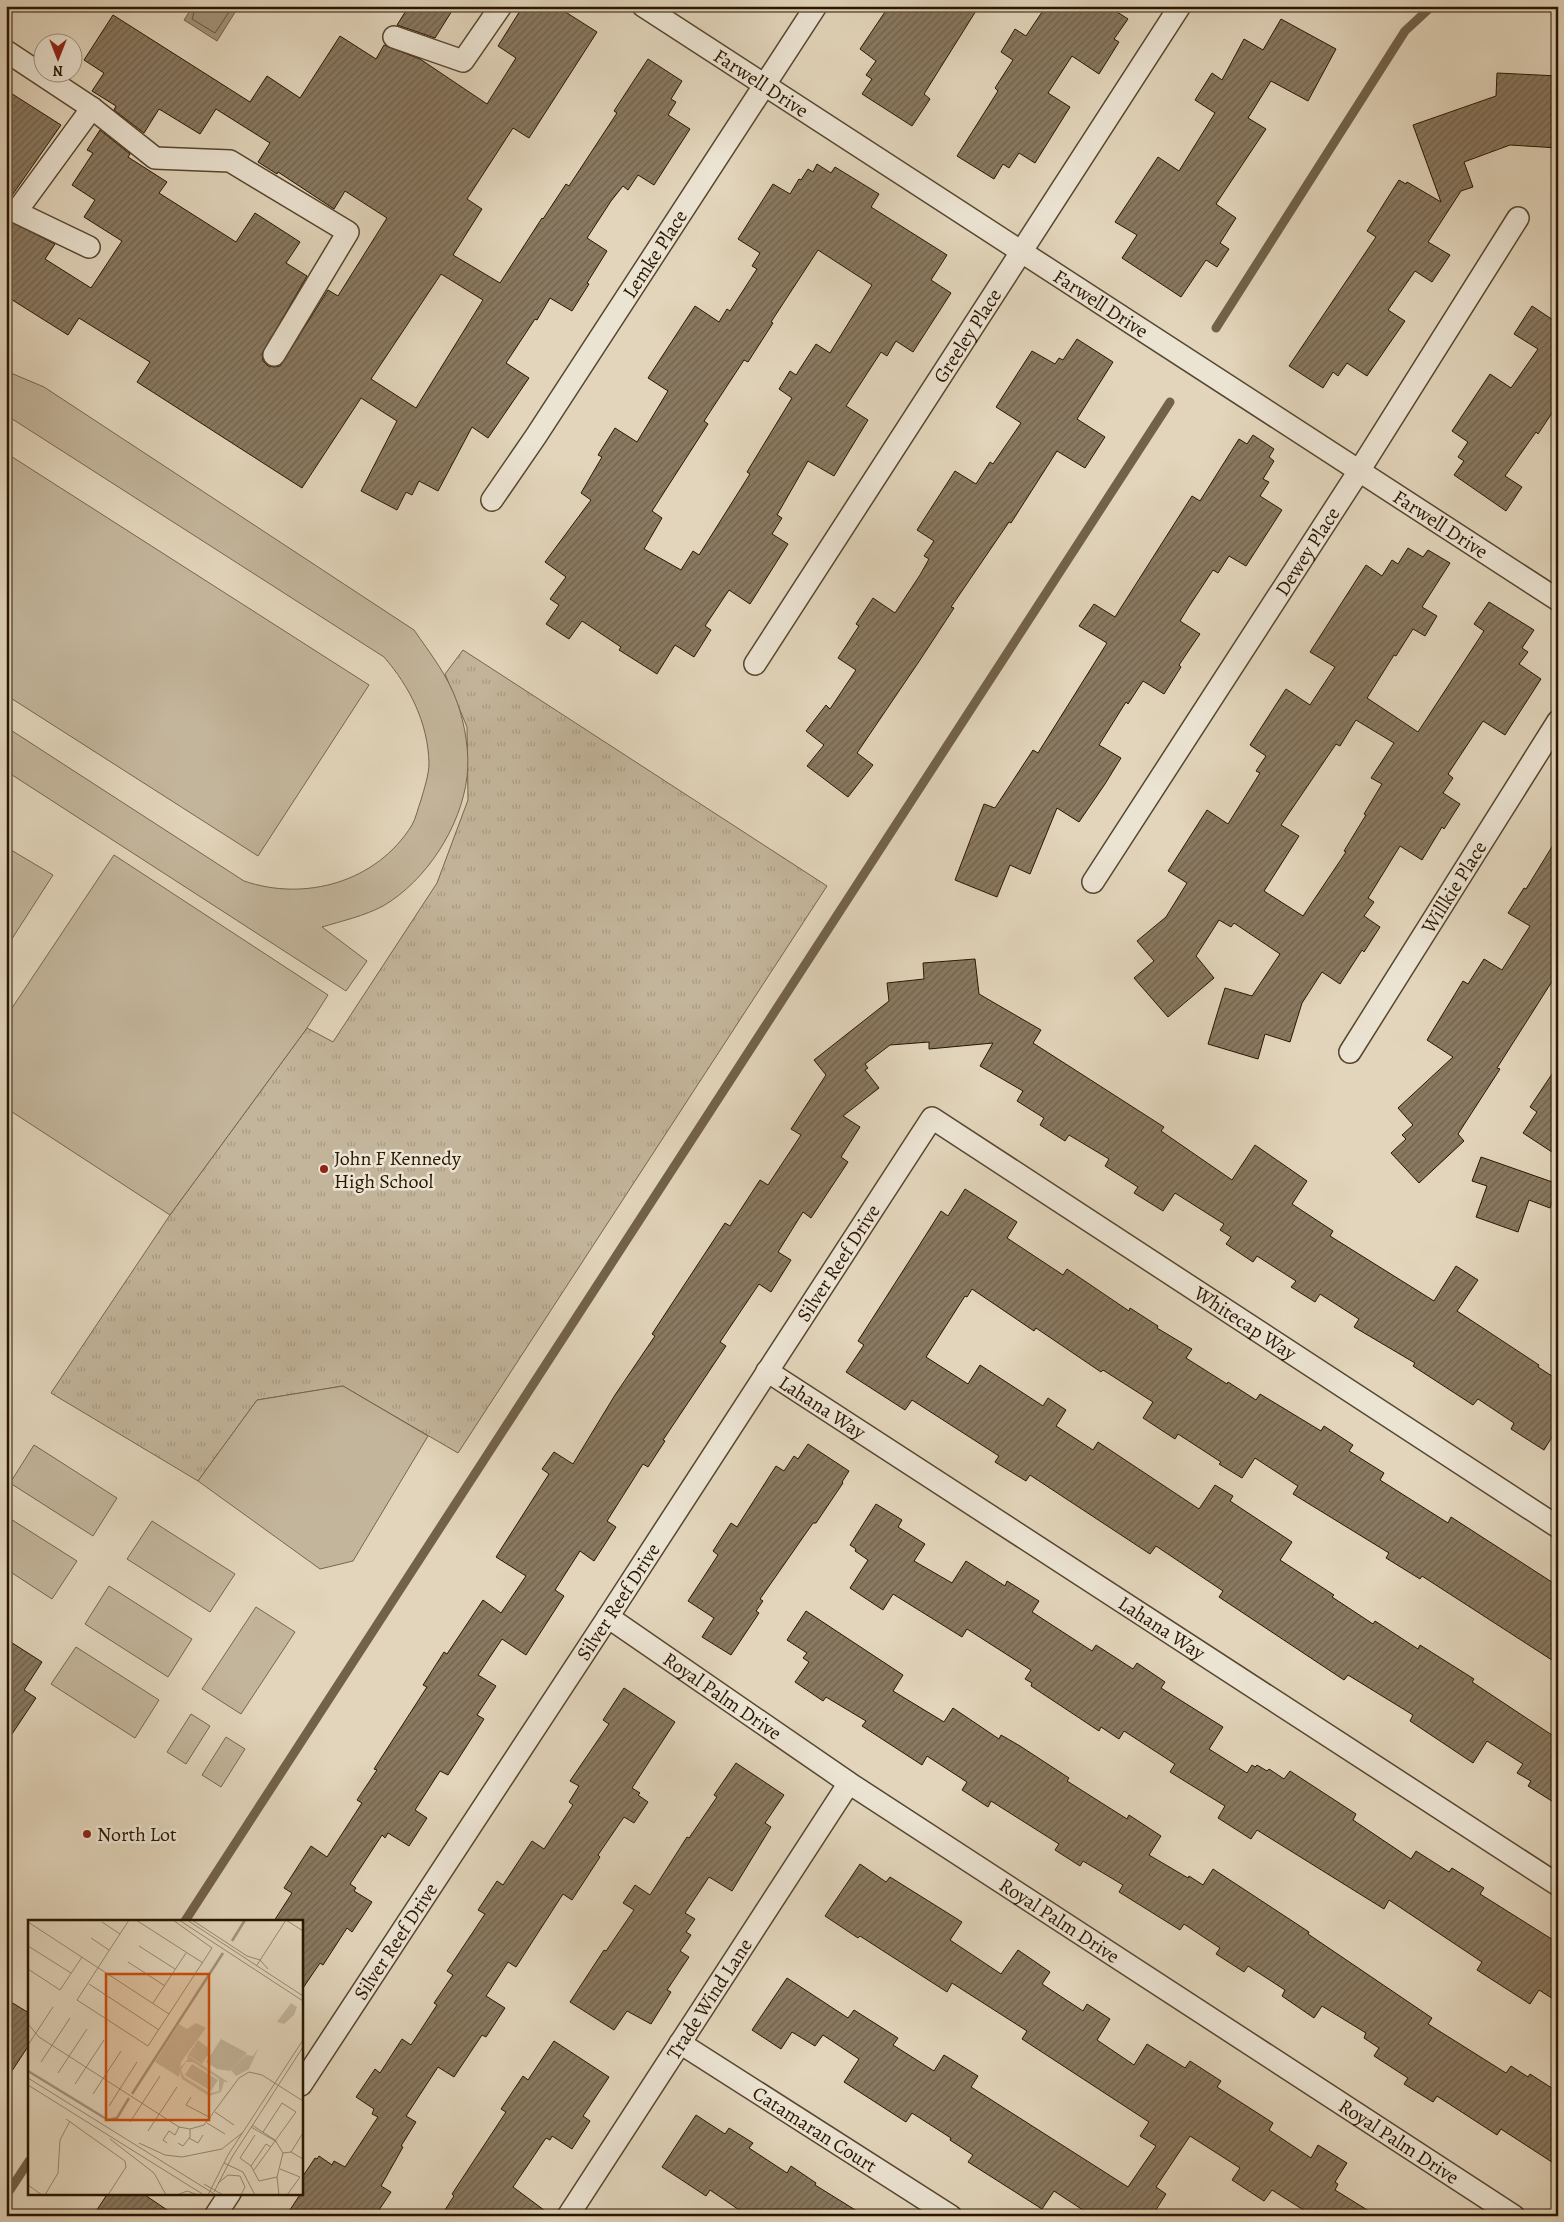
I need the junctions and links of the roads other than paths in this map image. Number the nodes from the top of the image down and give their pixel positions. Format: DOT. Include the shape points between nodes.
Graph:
graph roads {
  1 [pos="501,6"];
  2 [pos="643,6"];
  3 [pos="816,6"];
  4 [pos="1180,6"];
  5 [pos="394,37"];
  6 [pos="6,51"];
  7 [pos="764,86"];
  8 [pos="92,108"];
  9 [pos="1518,218"];
  10 [pos="89,247"];
  11 [pos="1021,253"];
  12 [pos="274,355"];
  13 [pos="1359,471"];
  14 [pos="492,500"];
  15 [pos="1558,600"];
  16 [pos="755,664"];
  17 [pos="1558,721"];
  18 [pos="1093,882"];
  19 [pos="1350,1052"];
  20 [pos="932,1118"];
  21 [pos="767,1371"];
  22 [pos="1558,1527"];
  23 [pos="608,1618"];
  24 [pos="849,1783"];
  25 [pos="1558,1885"];
  26 [pos="680,2043"];
  27 [pos="302,2083"];
  28 [pos="229,2194"];
  29 [pos="215,2216"];
  30 [pos="568,2216"];
  31 [pos="951,2216"];
  32 [pos="1514,2216"];
  1 -- 5 [label="street" via="463,60"];
  2 -- 7 [label="street, Farwell Drive"];
  3 -- 7 [label="street, Lemke Place"];
  4 -- 11 [label="street, Greeley Place"];
  6 -- 8 [label="street"];
  7 -- 11 [label="street, Farwell Drive"];
  7 -- 14 [label="street, Lemke Place"];
  8 -- 10 [label="street" via="16,212"];
  8 -- 12 [label="street" via="155,158 230,161 348,232"];
  9 -- 13 [label="street, Dewey Place"];
  11 -- 13 [label="street, Farwell Drive"];
  11 -- 16 [label="street, Greeley Place"];
  13 -- 15 [label="street, Farwell Drive"];
  13 -- 18 [label="street, Dewey Place"];
  17 -- 19 [label="street, Willkie Place"];
  20 -- 21 [label="street, Silver Reef Drive"];
  20 -- 22 [label="street, Whitecap Way"];
  21 -- 23 [label="street, Silver Reef Drive"];
  21 -- 25 [label="street, Lahana Way"];
  23 -- 24 [label="street, Royal Palm Drive"];
  23 -- 27 [label="street, Silver Reef Drive"];
  24 -- 26 [label="street, Trade Wind Lane"];
  24 -- 32 [label="street, Royal Palm Drive"];
  26 -- 30 [label="street, Trade Wind Lane"];
  26 -- 31 [label="street, Catamaran Court"];
  28 -- 29 [label="street"];
}
